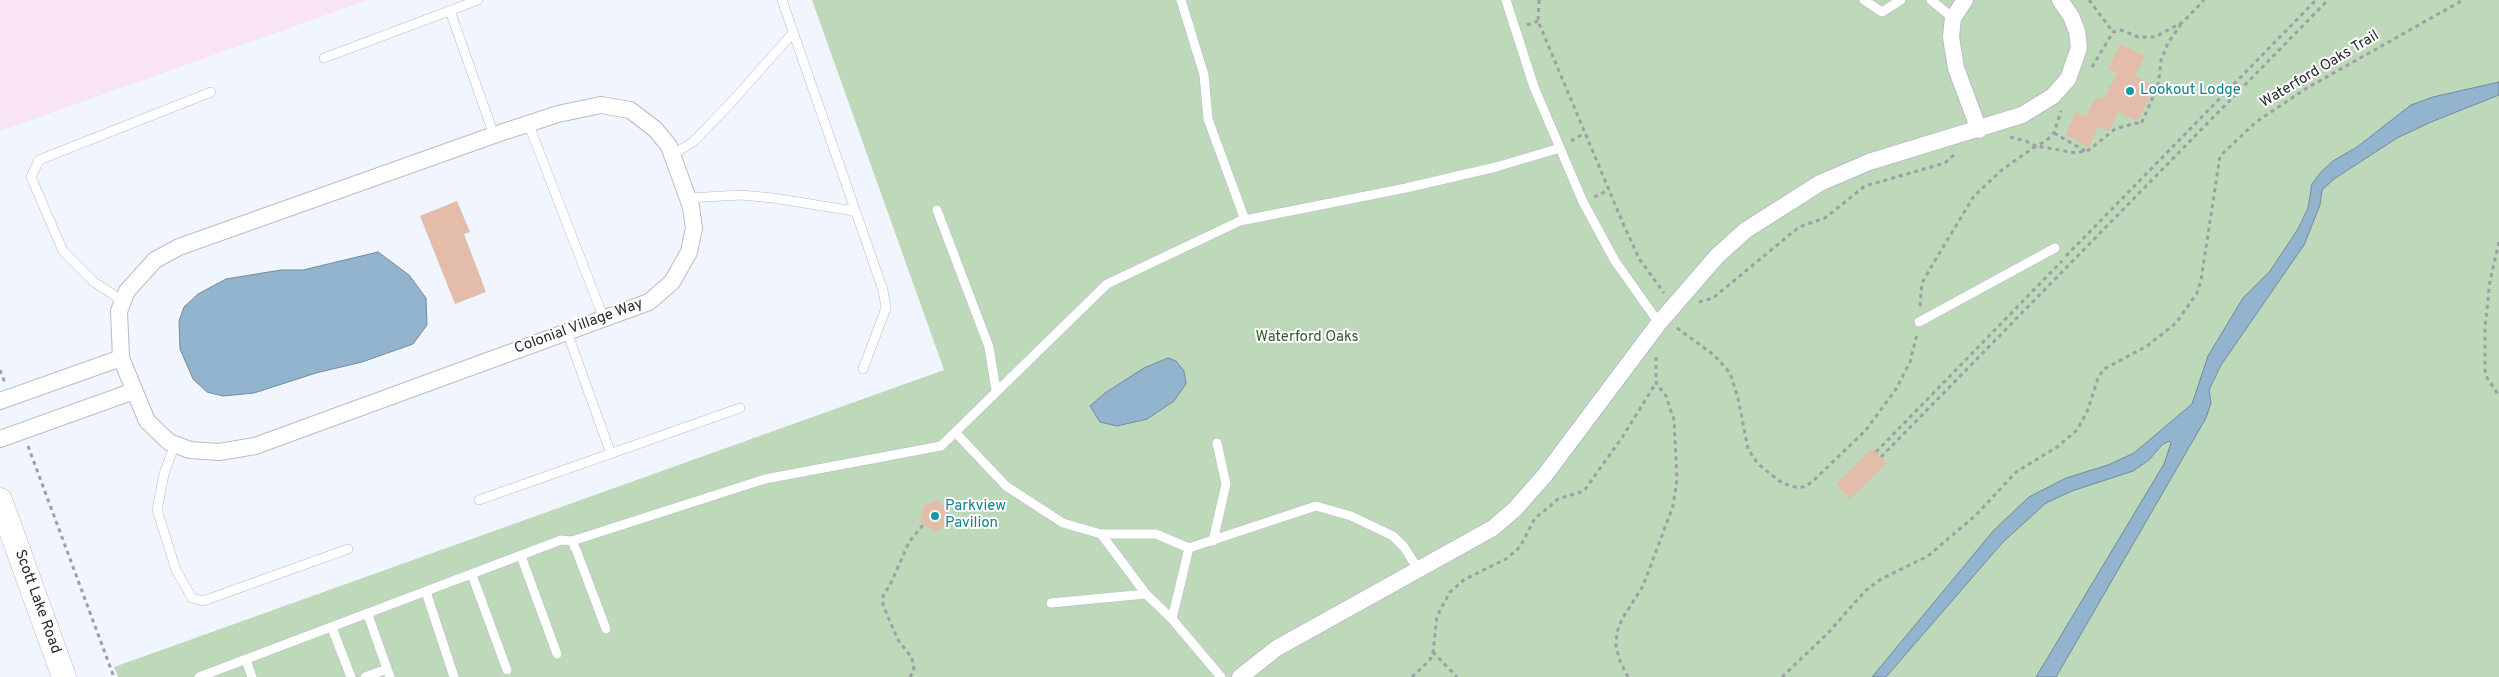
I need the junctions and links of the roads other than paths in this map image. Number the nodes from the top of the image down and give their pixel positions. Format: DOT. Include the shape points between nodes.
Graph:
graph roads {
  1 [pos="478,0"];
  2 [pos="782,0"];
  3 [pos="1181,0"];
  4 [pos="1506,0"];
  5 [pos="1864,0"];
  6 [pos="1901,0"];
  7 [pos="1931,0"];
  8 [pos="1964,0"];
  9 [pos="2060,0"];
  10 [pos="450,10"];
  11 [pos="1953,18"];
  12 [pos="793,33"];
  13 [pos="324,58"];
  14 [pos="210,92"];
  15 [pos="528,123"];
  16 [pos="1979,130"];
  17 [pos="494,135"];
  18 [pos="1560,148"];
  19 [pos="672,155"];
  20 [pos="688,198"];
  21 [pos="936,210"];
  22 [pos="854,211"];
  23 [pos="1245,220"];
  24 [pos="2055,248"];
  25 [pos="123,301"];
  26 [pos="604,319"];
  27 [pos="1919,322"];
  28 [pos="1666,323"];
  29 [pos="567,332"];
  30 [pos="122,358"];
  31 [pos="863,369"];
  32 [pos="996,390"];
  33 [pos="134,391"];
  34 [pos="5,400"];
  35 [pos="740,408"];
  36 [pos="955,432"];
  37 [pos="0,439"];
  38 [pos="1216,443"];
  39 [pos="175,444"];
  40 [pos="611,454"];
  41 [pos="0,500"];
  42 [pos="479,500"];
  43 [pos="1101,534"];
  44 [pos="572,541"];
  45 [pos="1213,541"];
  46 [pos="1189,548"];
  47 [pos="348,549"];
  48 [pos="521,556"];
  49 [pos="1418,569"];
  50 [pos="472,575"];
  51 [pos="426,592"];
  52 [pos="1146,594"];
  53 [pos="1051,603"];
  54 [pos="368,615"];
  55 [pos="1172,619"];
  56 [pos="332,628"];
  57 [pos="606,629"];
  58 [pos="557,654"];
  59 [pos="246,660"];
  60 [pos="507,670"];
  61 [pos="389,673"];
  62 [pos="64,677"];
  63 [pos="199,677"];
  64 [pos="252,677"];
  65 [pos="351,677"];
  66 [pos="366,677"];
  67 [pos="454,677"];
  68 [pos="1221,677"];
  69 [pos="1240,677"];
  1 -- 10 [label="lane"];
  2 -- 12 [label="lane"];
  3 -- 23 [label="lane" via="1204,75 1208,119"];
  4 -- 18 [label="lane" via="1534,86"];
  5 -- 6 [label="lane" via="1882,12"];
  7 -- 11 [label="lane"];
  8 -- 11 [label="street"];
  9 -- 16 [label="street" via="2077,31 2079,48 2068,79 2053,96 2022,115"];
  10 -- 13 [label="lane"];
  10 -- 17 [label="lane"];
  11 -- 16 [label="street" via="1951,37 1956,68"];
  12 -- 19 [label="lane" via="693,142"];
  12 -- 22 [label="lane"];
  14 -- 25 [label="lane" via="39,160 35,168 32,177 63,252 94,282"];
  15 -- 17 [label="street, Colonial Village Way"];
  15 -- 19 [label="street, Colonial Village Way" via="601,105 630,110 656,129"];
  15 -- 26 [label="lane"];
  16 -- 28 [label="street" via="1869,162 1820,183 1746,230 1717,256"];
  17 -- 25 [label="street, Colonial Village Way" via="179,247 156,260"];
  18 -- 23 [label="lane" via="1406,188"];
  18 -- 28 [label="lane" via="1583,202 1615,260"];
  19 -- 20 [label="street, Colonial Village Way"];
  20 -- 22 [label="lane" via="741,195"];
  20 -- 26 [label="street, Colonial Village Way" via="694,228 689,252 679,272 649,302"];
  21 -- 32 [label="lane" via="989,347"];
  22 -- 31 [label="lane" via="883,290 886,308"];
  23 -- 32 [label="lane" via="1107,284"];
  24 -- 27 [label="lane"];
  25 -- 30 [label="street, Colonial Village Way" via="119,311"];
  26 -- 29 [label="street, Colonial Village Way"];
  28 -- 49 [label="street" via="1515,509 1493,528"];
  29 -- 39 [label="street, Colonial Village Way" via="255,446 219,452 190,450"];
  29 -- 40 [label="lane"];
  30 -- 33 [label="street, Colonial Village Way"];
  30 -- 34 [label="street"];
  32 -- 36 [label="lane"];
  33 -- 37 [label="street"];
  33 -- 39 [label="street, Colonial Village Way" via="148,421"];
  35 -- 40 [label="lane"];
  36 -- 43 [label="lane" via="1006,486 1063,523"];
  36 -- 44 [label="lane" via="941,446 765,479"];
  38 -- 45 [label="lane" via="1226,484"];
  39 -- 47 [label="lane" via="164,474 157,510 176,570 192,598 203,602"];
  40 -- 42 [label="lane"];
  41 -- 62 [label="street, Scott Lake Road"];
  43 -- 46 [label="lane" via="1156,534"];
  43 -- 52 [label="lane"];
  44 -- 48 [label="lane" via="561,540"];
  44 -- 57 [label="lane"];
  45 -- 46 [label="lane"];
  45 -- 49 [label="lane" via="1316,506 1351,516 1393,536"];
  46 -- 55 [label="lane"];
  48 -- 50 [label="lane"];
  48 -- 58 [label="lane"];
  49 -- 69 [label="street" via="1277,648"];
  50 -- 51 [label="lane"];
  50 -- 60 [label="lane"];
  51 -- 54 [label="lane"];
  51 -- 67 [label="lane"];
  52 -- 53 [label="lane"];
  52 -- 55 [label="lane"];
  54 -- 56 [label="lane"];
  54 -- 61 [label="lane"];
  55 -- 68 [label="lane"];
  56 -- 59 [label="lane"];
  56 -- 65 [label="lane"];
  59 -- 63 [label="lane"];
  59 -- 64 [label="lane"];
  61 -- 66 [label="lane"];
}
